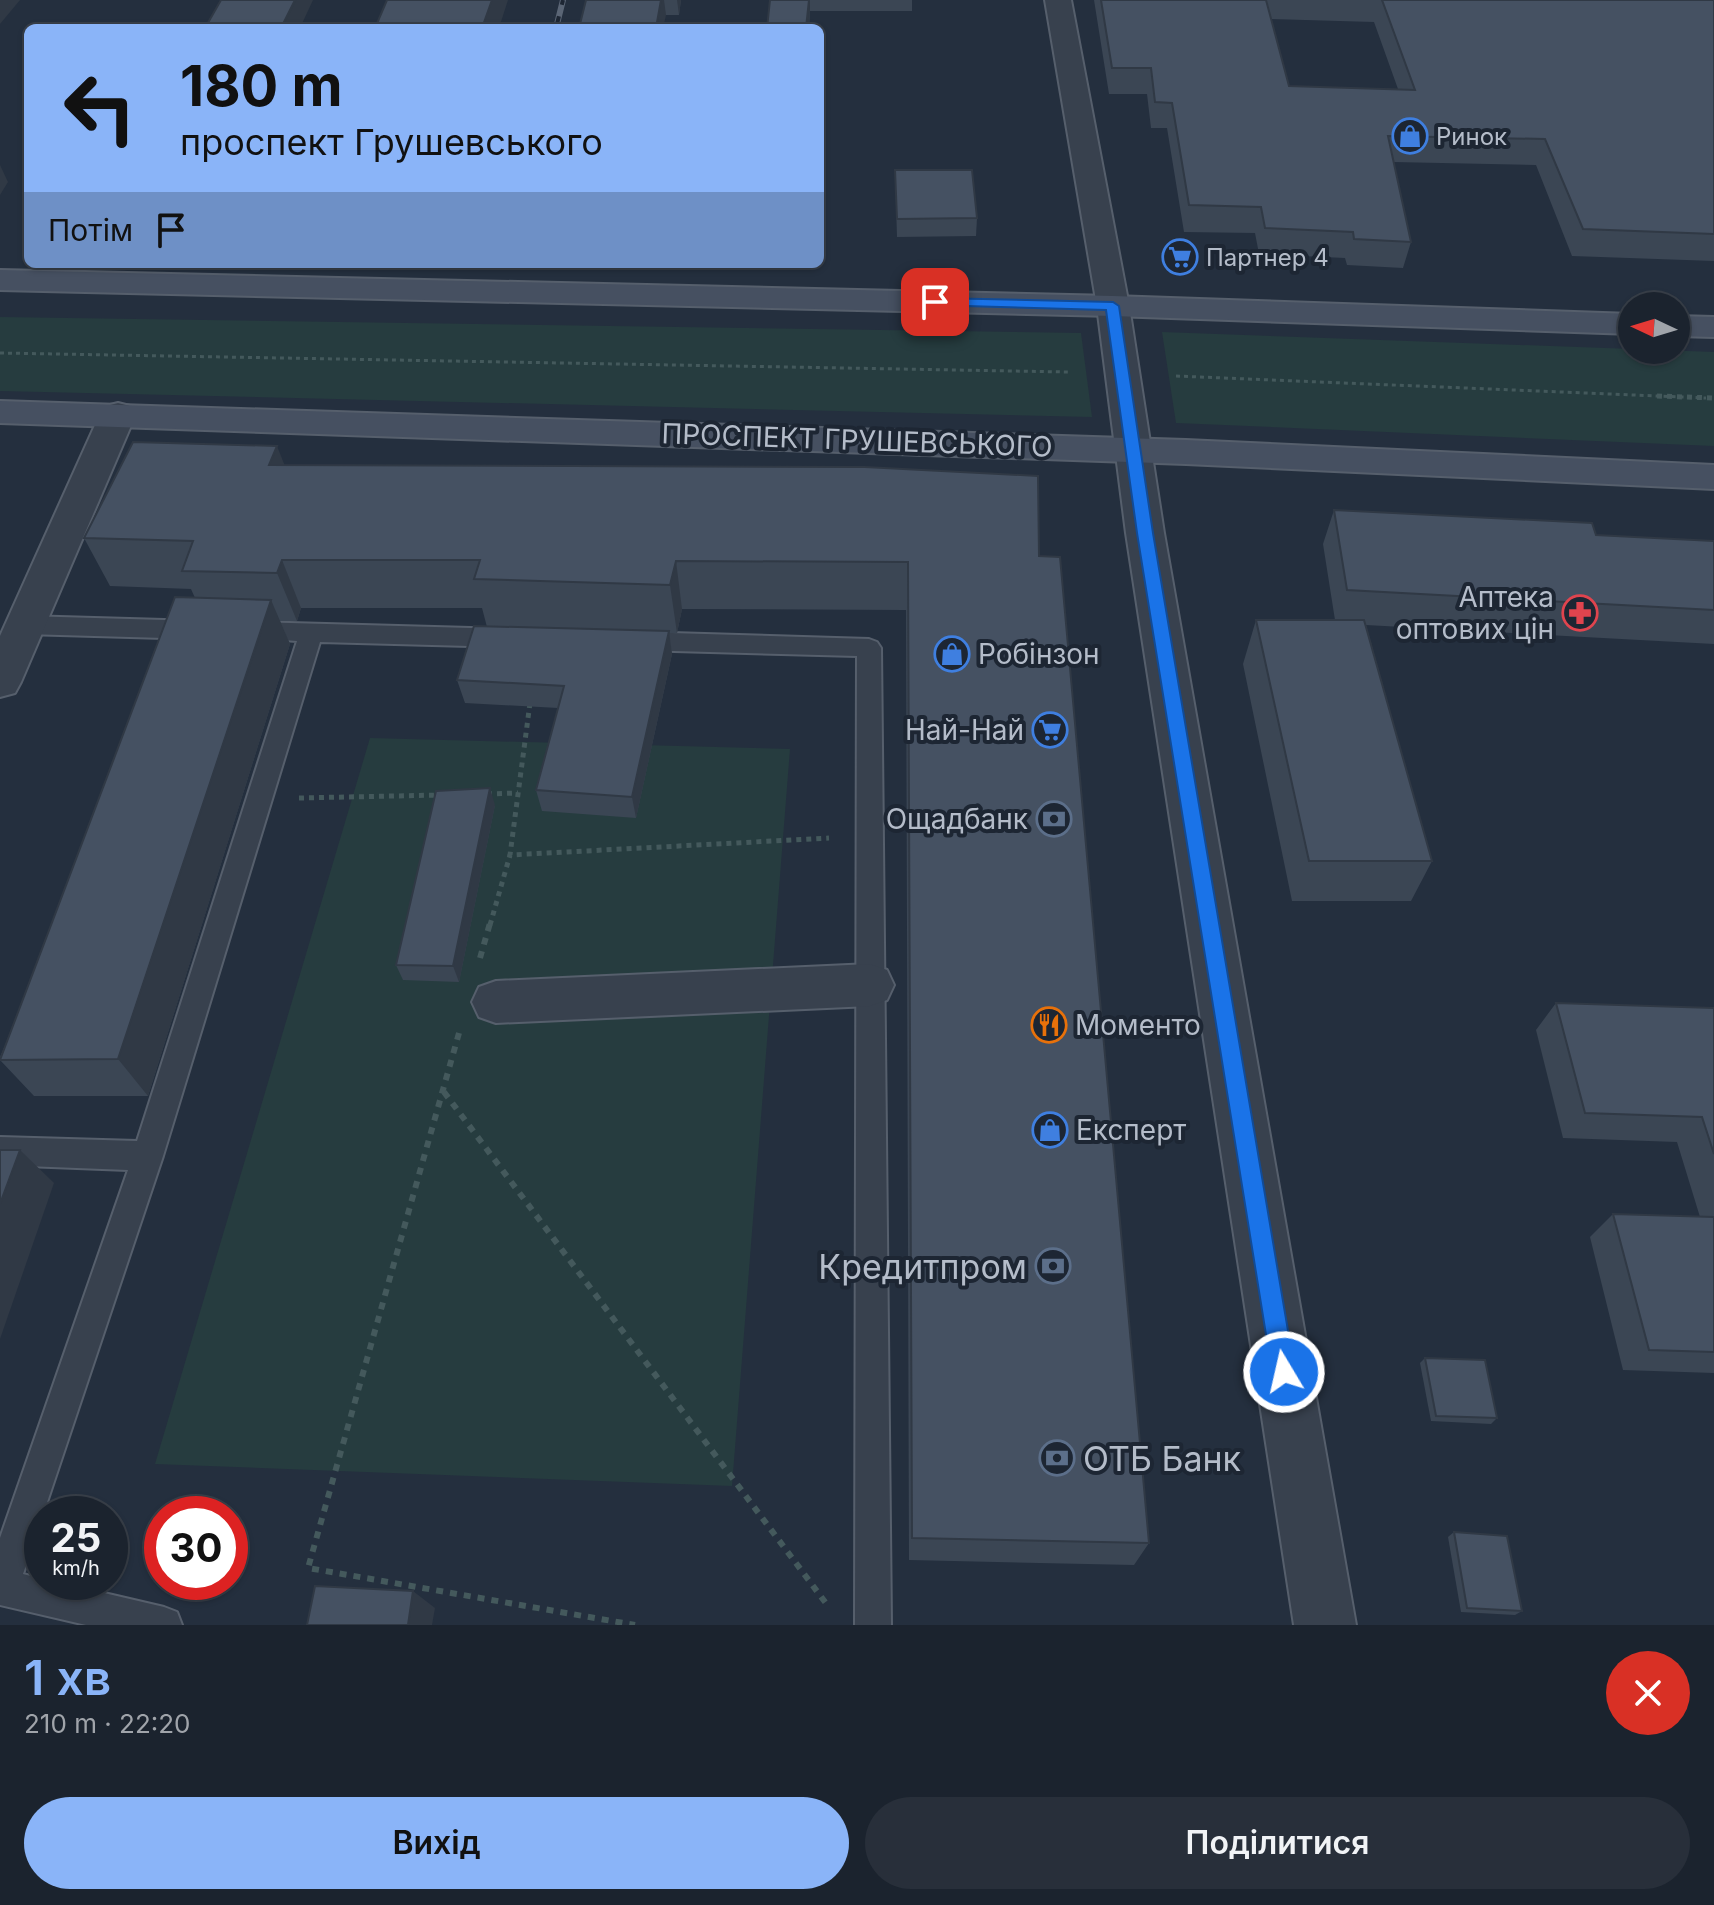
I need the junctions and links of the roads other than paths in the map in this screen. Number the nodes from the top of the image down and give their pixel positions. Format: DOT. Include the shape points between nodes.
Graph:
graph roads {
  1 [pos="1058,0"];
  2 [pos="0,280"];
  3 [pos="1113,306"];
  4 [pos="1618,324"];
  5 [pos="1690,326"];
  6 [pos="1714,327"];
  7 [pos="0,412"];
  8 [pos="118,414"];
  9 [pos="1132,450"];
  10 [pos="1714,477"];
  11 [pos="25,625"];
  12 [pos="311,633"];
  13 [pos="539,639"];
  14 [pos="618,641"];
  15 [pos="0,682"];
  16 [pos="870,985"];
  17 [pos="479,997"];
  18 [pos="0,1151"];
  19 [pos="148,1156"];
  20 [pos="164,1625"];
  21 [pos="873,1625"];
  22 [pos="1325,1625"];
  1 -- 3 [label="street"];
  2 -- 3 [label="main road"];
  3 -- 4 [label="main road"];
  3 -- 9 [label="street"];
  5 -- 6 [label="main road"];
  7 -- 8 [label="main road, ПРОСПЕКТ ГРУШЕВСЬКОГО"];
  8 -- 9 [label="main road, ПРОСПЕКТ ГРУШЕВСЬКОГО"];
  8 -- 11 [label="street"];
  9 -- 10 [label="main road, ПРОСПЕКТ ГРУШЕВСЬКОГО"];
  9 -- 22 [label="street"];
  11 -- 12 [label="lane"];
  11 -- 15 [label="street"];
  12 -- 13 [label="lane"];
  12 -- 19 [label="lane"];
  14 -- 16 [label="lane" via="869,648"];
  16 -- 17 [label="street"];
  16 -- 21 [label="lane"];
  18 -- 19 [label="lane"];
  19 -- 20 [label="lane" via="1,1587"];
}
